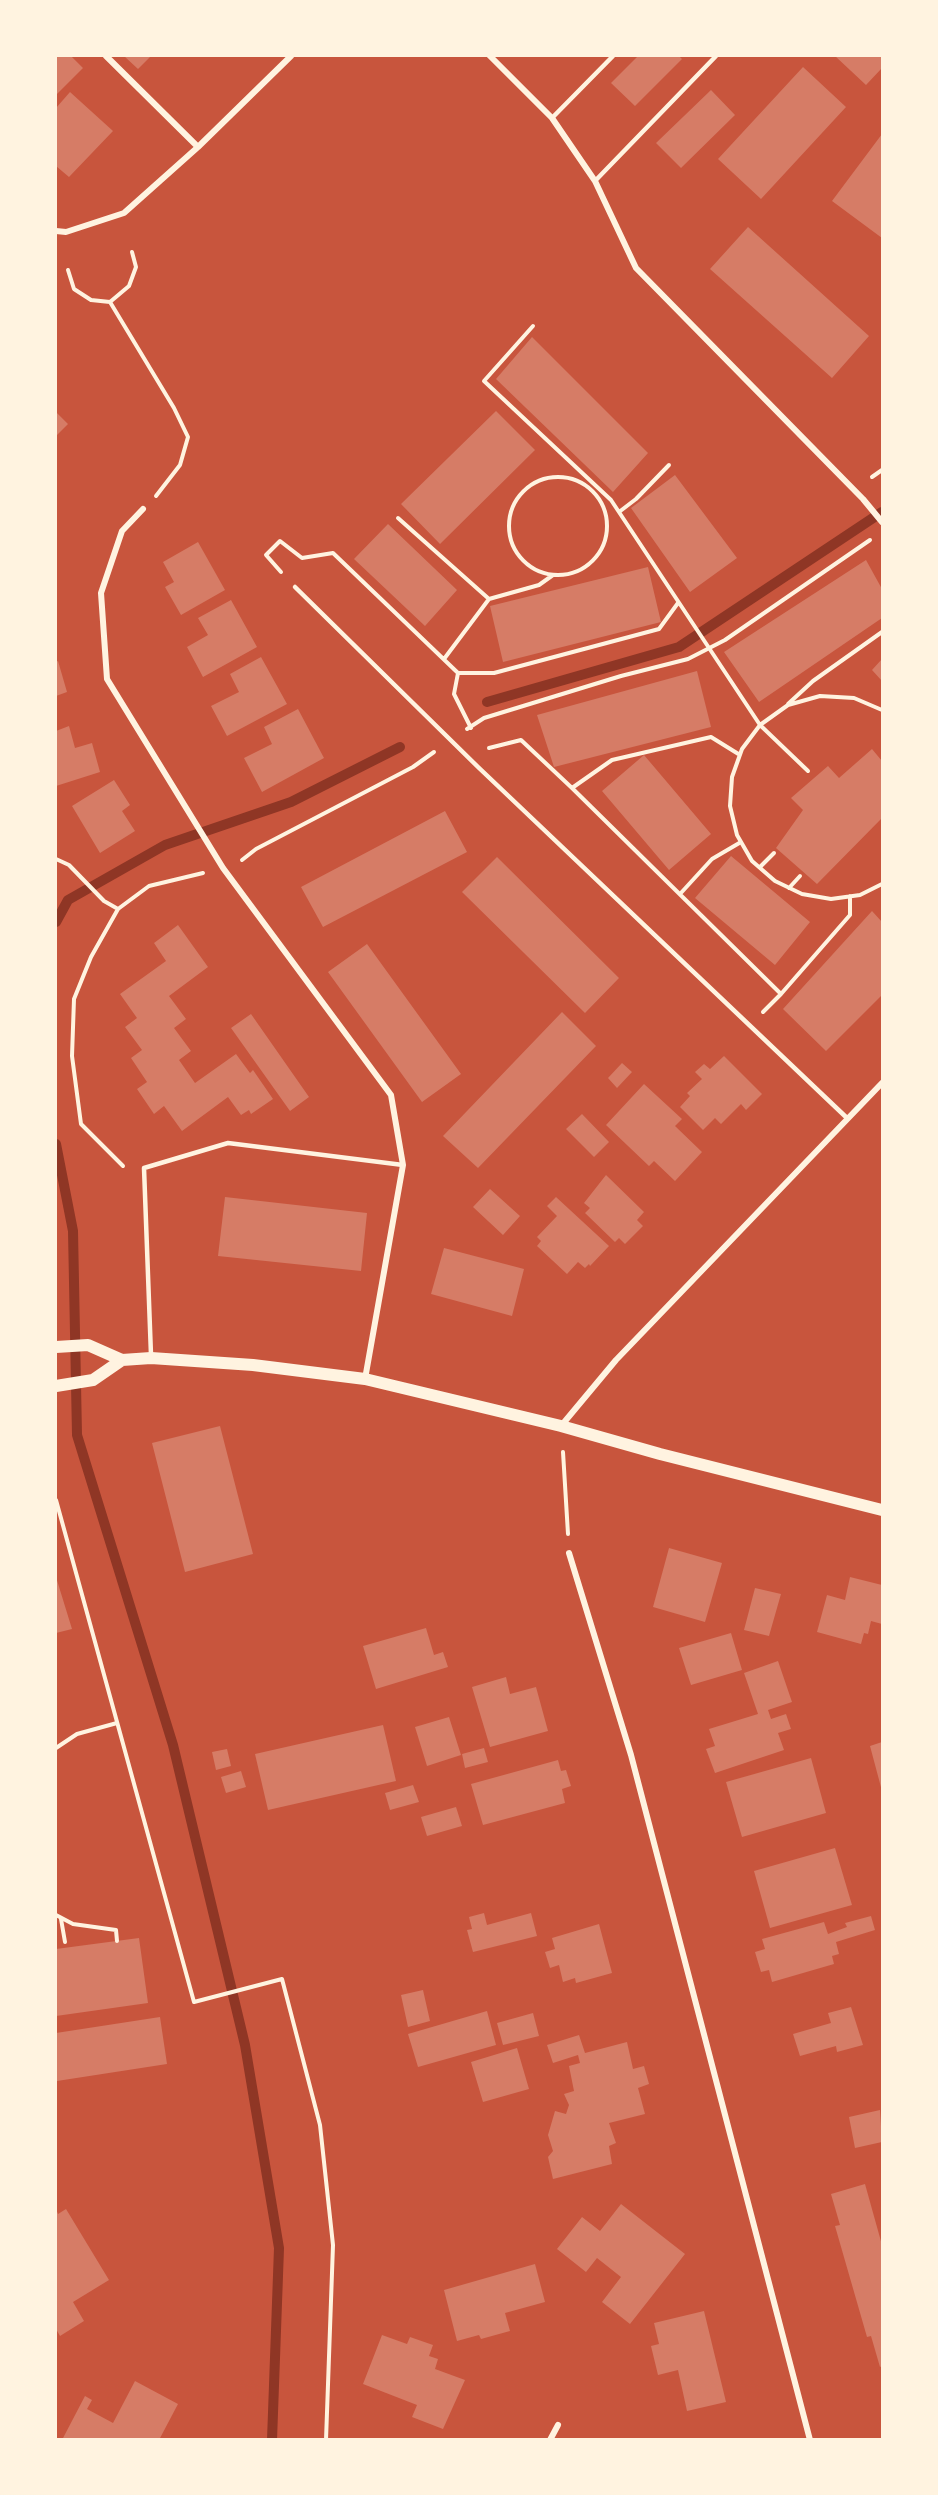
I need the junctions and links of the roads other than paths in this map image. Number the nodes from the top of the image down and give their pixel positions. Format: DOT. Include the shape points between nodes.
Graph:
graph roads {
  1 [pos="106,56"];
  2 [pos="291,56"];
  3 [pos="490,56"];
  4 [pos="613,56"];
  5 [pos="716,56"];
  6 [pos="552,117"];
  7 [pos="198,147"];
  8 [pos="595,181"];
  9 [pos="56,231"];
  10 [pos="143,509"];
  11 [pos="882,522"];
  12 [pos="295,587"];
  13 [pos="882,1083"];
  14 [pos="847,1118"];
  15 [pos="403,1165"];
  16 [pos="56,1347"];
  17 [pos="151,1358"];
  18 [pos="122,1360"];
  19 [pos="365,1379"];
  20 [pos="56,1386"];
  21 [pos="561,1426"];
  22 [pos="882,1510"];
  23 [pos="569,1553"];
  24 [pos="558,2425"];
  25 [pos="550,2439"];
  26 [pos="810,2439"];
  1 -- 7 [label="street"];
  2 -- 7 [label="street"];
  3 -- 6 [label="street"];
  4 -- 6 [label="lane"];
  5 -- 8 [label="lane"];
  6 -- 8 [label="street"];
  7 -- 9 [label="street" via="124,213 66,232"];
  8 -- 11 [label="street" via="636,268"];
  10 -- 15 [label="street" via="122,531 101,593 107,678 225,870 391,1095"];
  12 -- 14 [label="lane"];
  13 -- 14 [label="street"];
  14 -- 21 [label="street" via="616,1360"];
  15 -- 17 [label="lane" via="228,1143 144,1168"];
  15 -- 19 [label="street"];
  16 -- 18 [label="main road" via="88,1345"];
  17 -- 18 [label="main road"];
  17 -- 19 [label="main road"];
  18 -- 20 [label="main road" via="93,1380"];
  19 -- 21 [label="main road"];
  21 -- 22 [label="main road"];
  23 -- 26 [label="street" via="631,1755"];
  24 -- 25 [label="street"];
}
